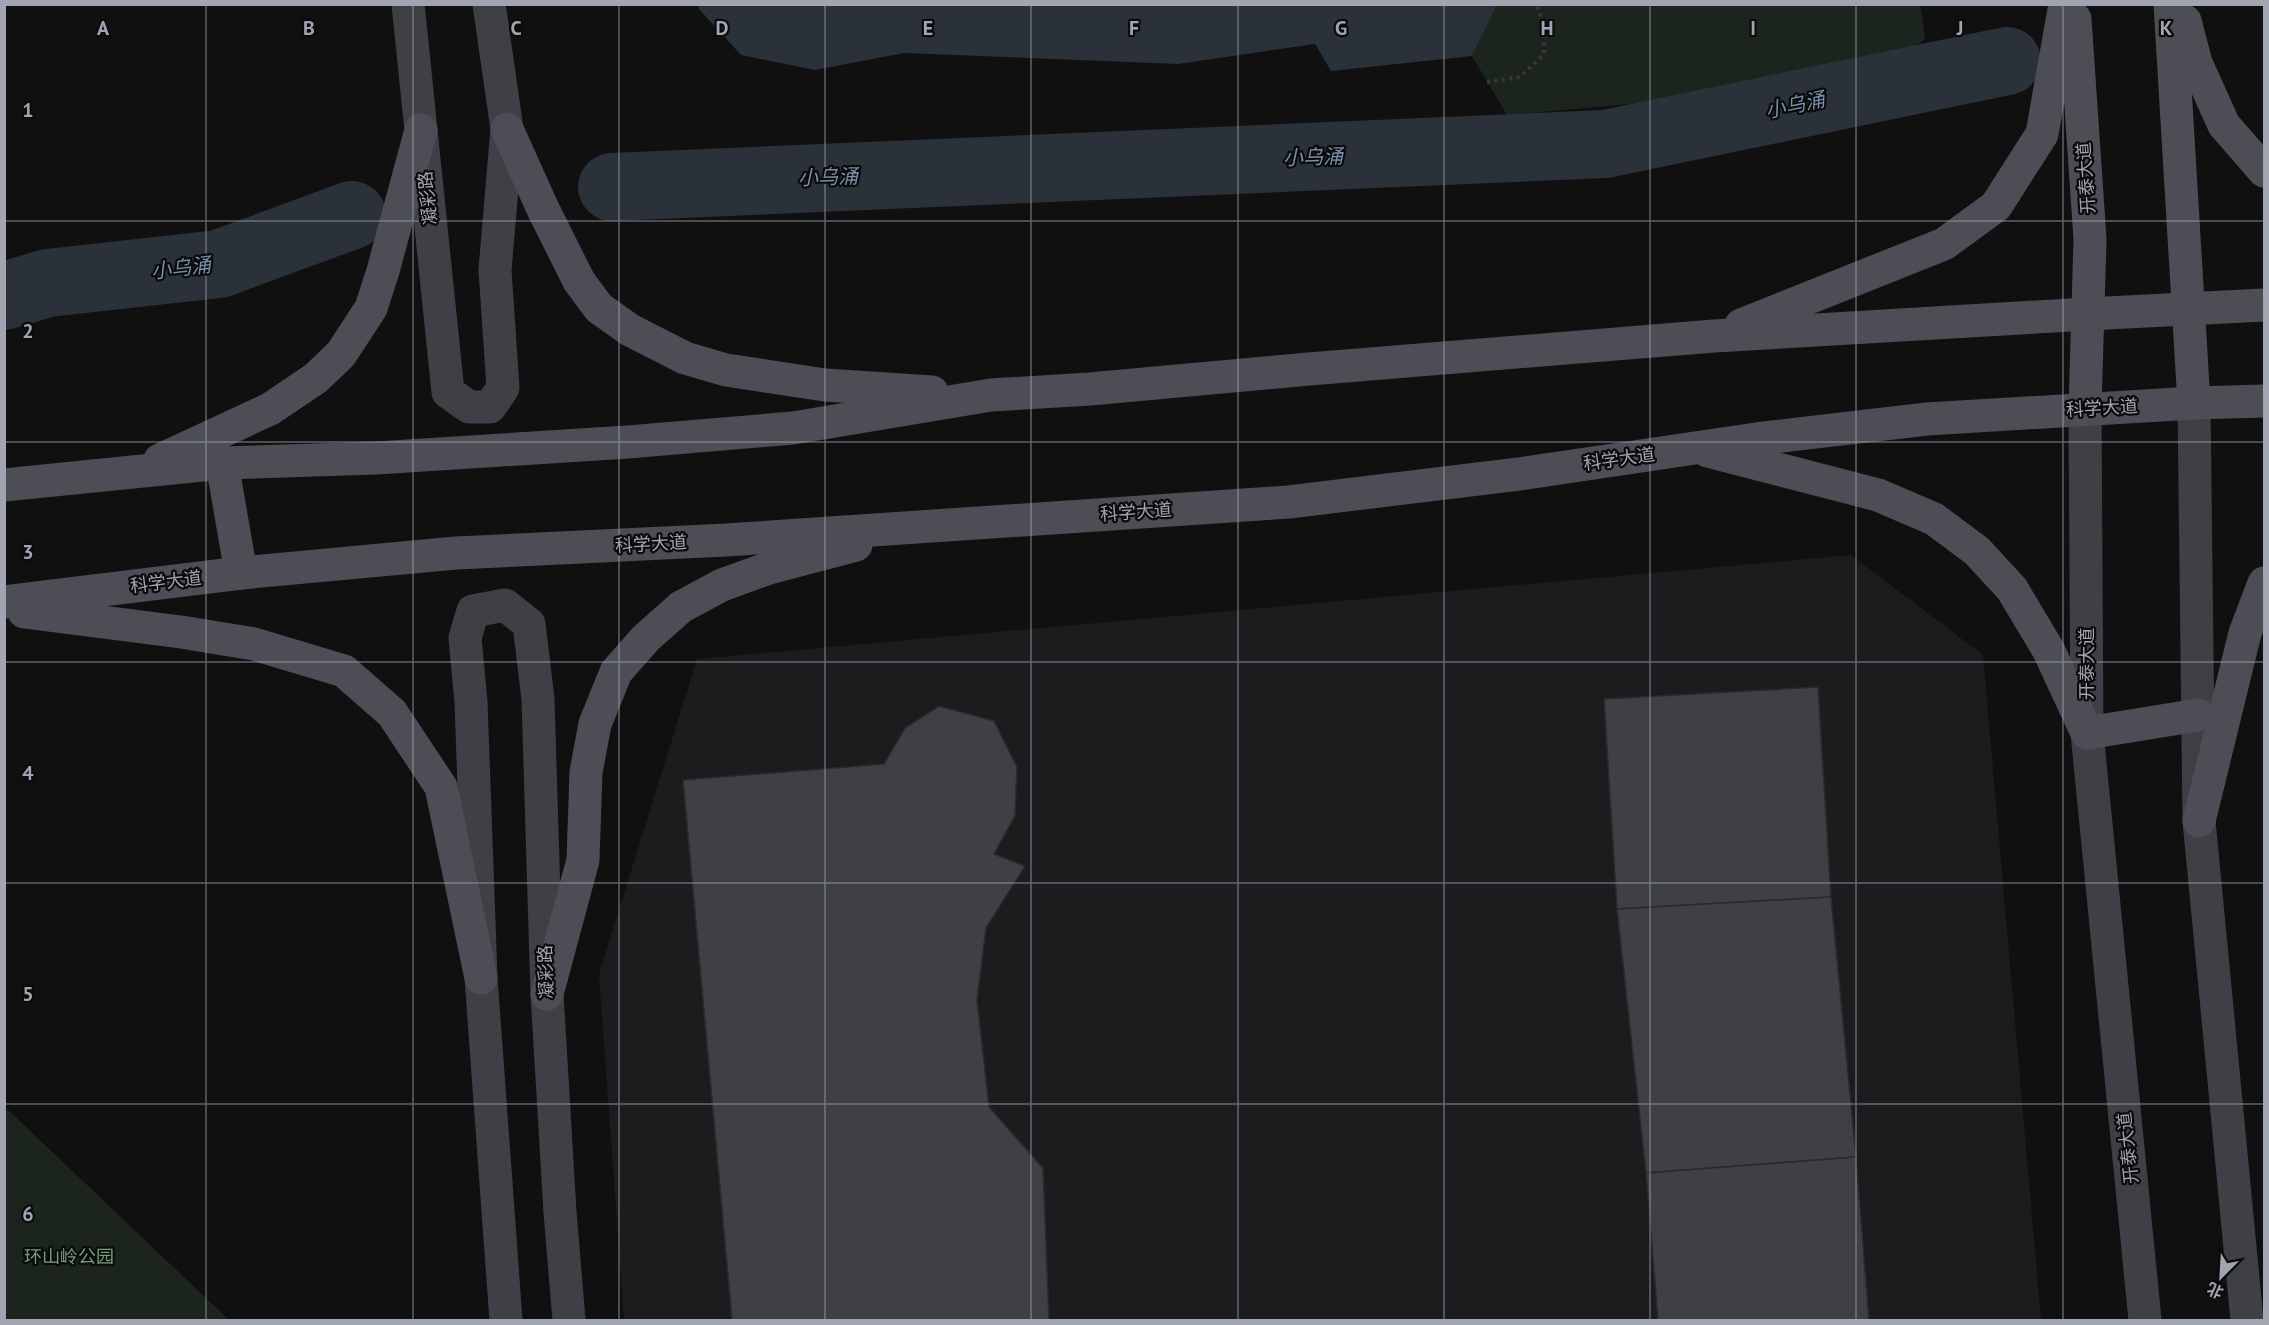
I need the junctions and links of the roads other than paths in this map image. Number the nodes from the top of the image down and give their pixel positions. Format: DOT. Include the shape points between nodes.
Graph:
graph roads {
  1 [pos="408,4"];
  2 [pos="489,4"];
  3 [pos="2065,4"];
  4 [pos="2074,4"];
  5 [pos="2170,4"];
  6 [pos="2180,4"];
  7 [pos="507,129"];
  8 [pos="421,130"];
  9 [pos="2265,171"];
  10 [pos="2265,305"];
  11 [pos="2189,308"];
  12 [pos="2087,314"];
  13 [pos="1714,336"];
  14 [pos="991,395"];
  15 [pos="2265,401"];
  16 [pos="2194,403"];
  17 [pos="2085,409"];
  18 [pos="1695,448"];
  19 [pos="222,463"];
  20 [pos="136,471"];
  21 [pos="4,485"];
  22 [pos="959,523"];
  23 [pos="241,573"];
  24 [pos="2265,583"];
  25 [pos="4,602"];
  26 [pos="4,609"];
  27 [pos="2198,715"];
  28 [pos="2087,733"];
  29 [pos="2199,821"];
  30 [pos="481,978"];
  31 [pos="547,994"];
  32 [pos="506,1320"];
  33 [pos="569,1320"];
  34 [pos="2145,1320"];
  35 [pos="2247,1320"];
  1 -- 8 [label="street, 凝彩路"];
  2 -- 7 [label="street"];
  3 -- 13 [label="main road" via="2042,134 1996,206 1944,244"];
  4 -- 12 [label="main road, 开泰大道" via="2091,239"];
  5 -- 11 [label="main road"];
  6 -- 9 [label="main road" via="2196,63 2224,125"];
  7 -- 8 [label="street, 凝彩路" via="495,270 503,388 490,407 469,407 448,392"];
  7 -- 14 [label="main road" via="579,281 599,308 630,330 686,358 726,370 825,385"];
  8 -- 20 [label="main road" via="371,308 341,354 316,378 270,409"];
  10 -- 11 [label="main road"];
  11 -- 12 [label="main road"];
  11 -- 16 [label="main road"];
  12 -- 13 [label="main road"];
  12 -- 17 [label="main road, 开泰大道"];
  13 -- 14 [label="main road"];
  14 -- 19 [label="main road" via="782,429 399,456"];
  15 -- 16 [label="main road, 科学大道"];
  16 -- 17 [label="main road, 科学大道"];
  16 -- 27 [label="street"];
  17 -- 18 [label="main road, 科学大道" via="1927,419"];
  17 -- 28 [label="street, 开泰大道"];
  18 -- 22 [label="main road, 科学大道" via="1289,502"];
  18 -- 28 [label="main road" via="1878,495 1934,519 1977,551 2012,589 2049,651"];
  19 -- 20 [label="main road"];
  19 -- 23 [label="main road"];
  20 -- 21 [label="main road"];
  22 -- 23 [label="main road, 科学大道" via="456,553"];
  22 -- 31 [label="main road" via="843,548 722,585 681,607 616,672 595,723 586,772 583,860"];
  23 -- 25 [label="main road, 科学大道"];
  24 -- 29 [label="main road" via="2245,633"];
  26 -- 30 [label="main road" via="254,644 344,671 392,713 441,787"];
  27 -- 28 [label="main road"];
  27 -- 29 [label="street"];
  28 -- 34 [label="street, 开泰大道"];
  29 -- 35 [label="street"];
  30 -- 31 [label="street, 凝彩路" via="465,638 473,611 505,605 529,624 538,699"];
  30 -- 32 [label="street"];
  31 -- 33 [label="street, 凝彩路"];
}
